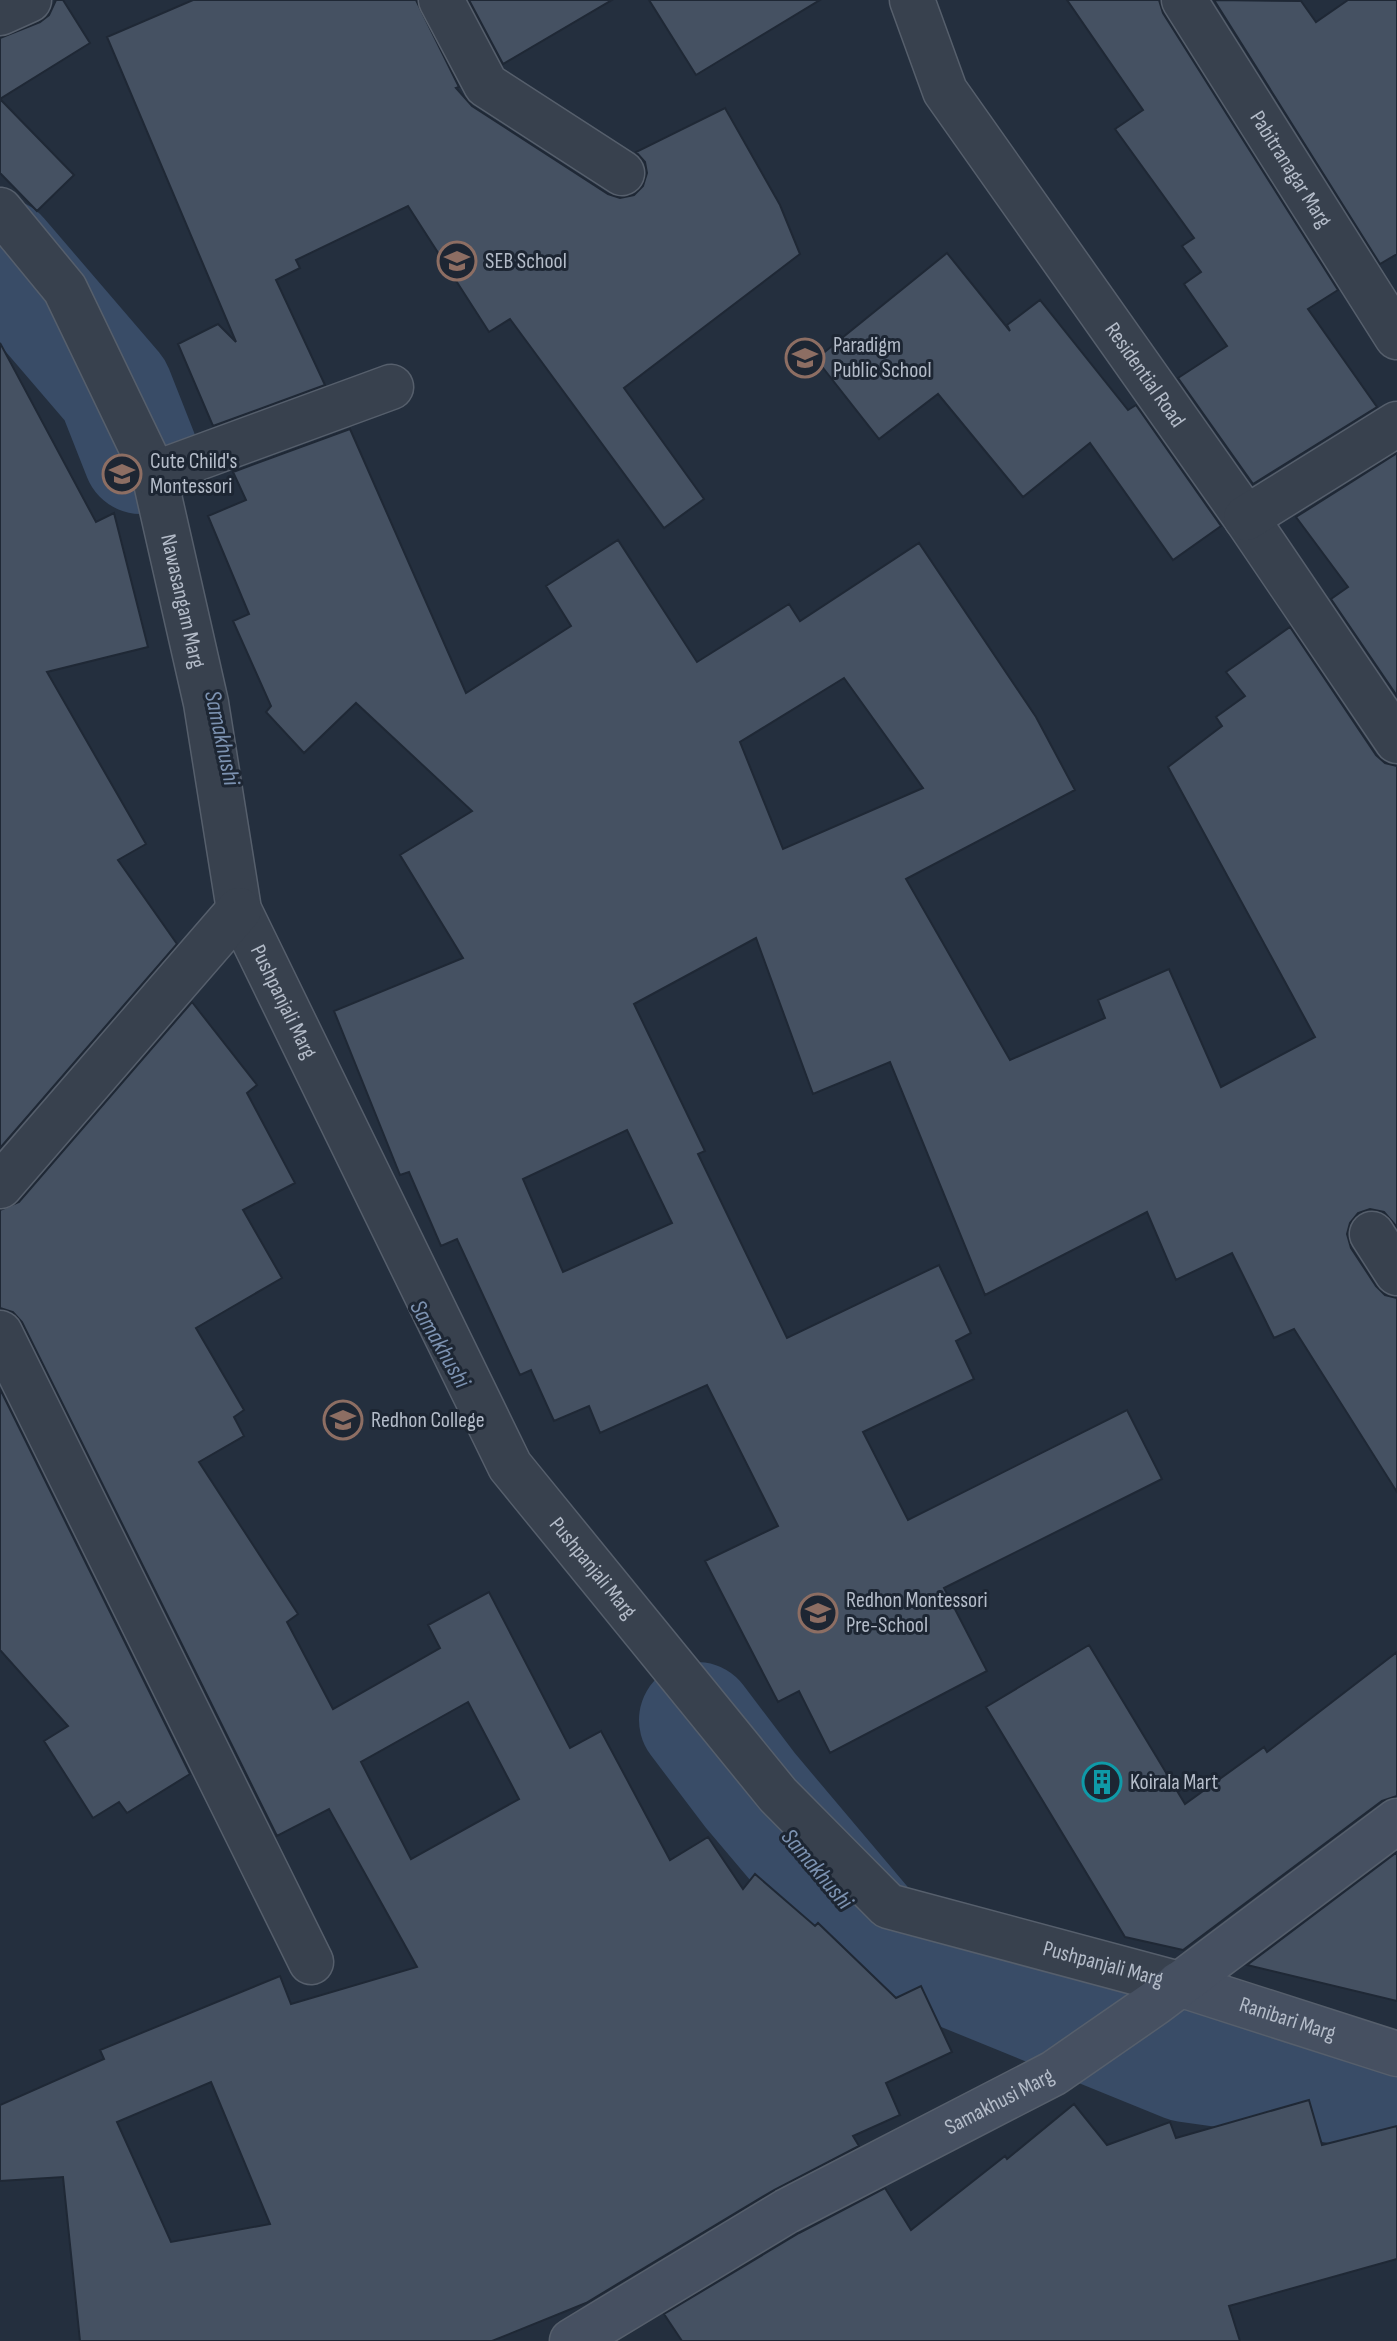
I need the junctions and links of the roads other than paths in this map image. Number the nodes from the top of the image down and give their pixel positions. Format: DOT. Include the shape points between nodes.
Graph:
graph roads {
  1 [pos="29,0"];
  2 [pos="441,0"];
  3 [pos="912,0"];
  4 [pos="1184,0"];
  5 [pos="0,13"];
  6 [pos="622,173"];
  7 [pos="0,210"];
  8 [pos="1397,337"];
  9 [pos="391,387"];
  10 [pos="1397,424"];
  11 [pos="154,474"];
  12 [pos="1246,518"];
  13 [pos="1397,741"];
  14 [pos="239,910"];
  15 [pos="0,1186"];
  16 [pos="1372,1234"];
  17 [pos="1397,1273"];
  18 [pos="0,1333"];
  19 [pos="1397,1821"];
  20 [pos="311,1962"];
  21 [pos="1167,1993"];
  22 [pos="1397,2054"];
  23 [pos="572,2341"];
  1 -- 5 [label="street"];
  2 -- 6 [label="street" via="486,85"];
  3 -- 12 [label="street, Residential Road" via="945,91"];
  4 -- 8 [label="street, Pabitranagar Marg"];
  7 -- 11 [label="street, Nawasangam Marg" via="65,289"];
  9 -- 11 [label="street"];
  10 -- 12 [label="street"];
  11 -- 14 [label="street, Nawasangam Marg" via="206,703"];
  12 -- 13 [label="street, Residential Road"];
  14 -- 15 [label="street"];
  14 -- 21 [label="street, Pushpanjali Marg" via="510,1466 778,1795 888,1906"];
  16 -- 17 [label="street"];
  18 -- 20 [label="street"];
  19 -- 21 [label="main road, Samakhusi Marg"];
  21 -- 22 [label="main road, Ranibari Marg"];
  21 -- 23 [label="main road, Samakhusi Marg" via="1054,2073 787,2211"];
}
